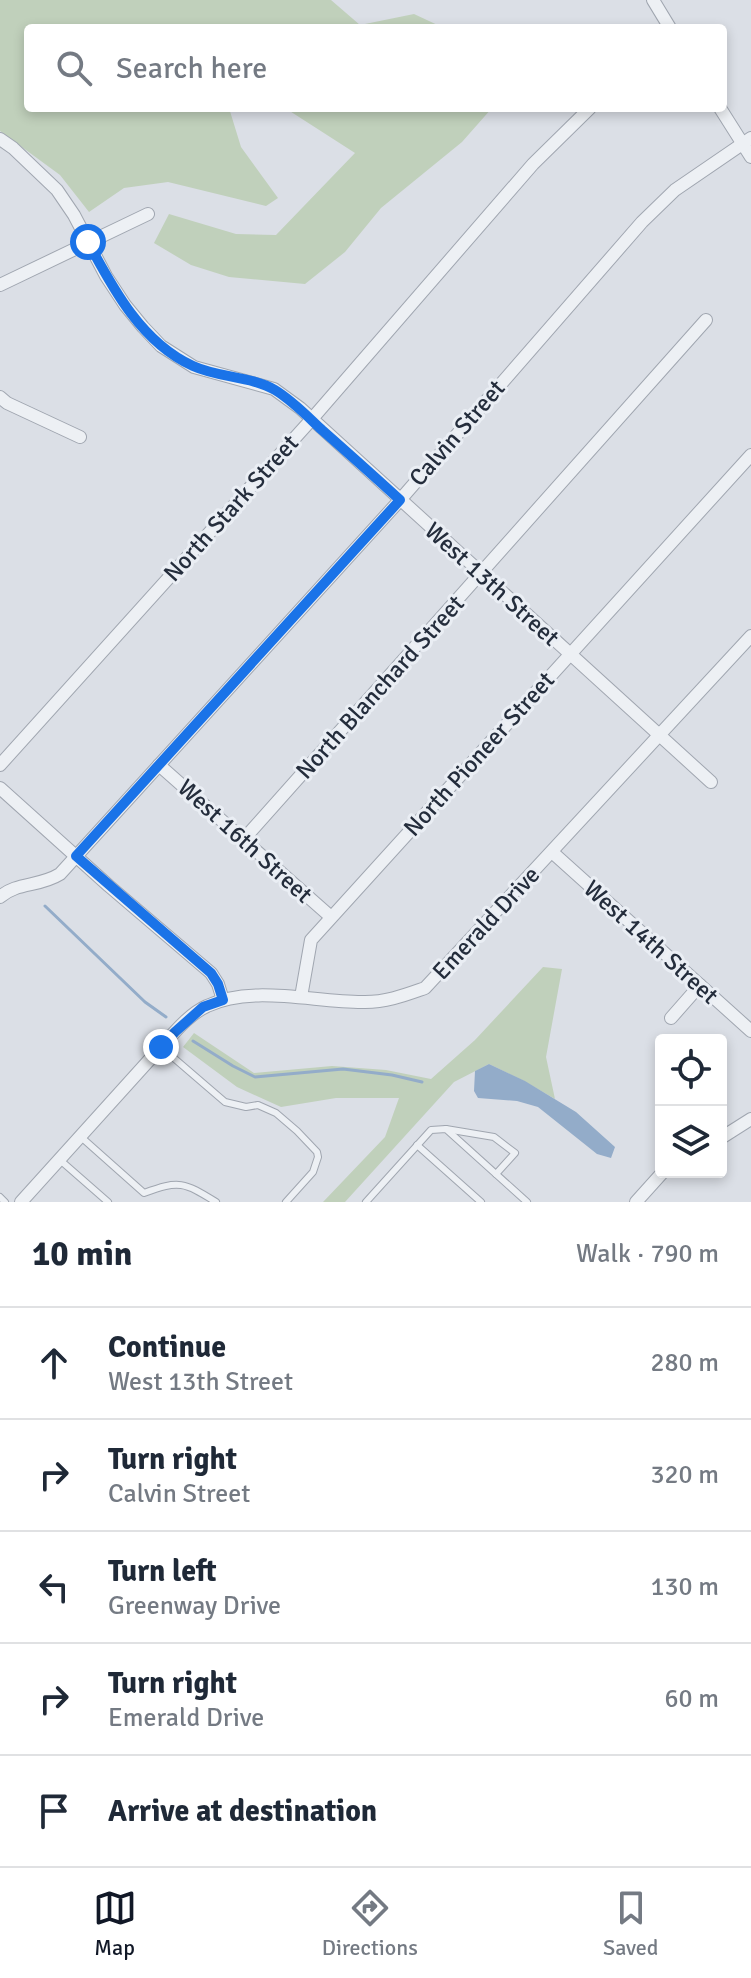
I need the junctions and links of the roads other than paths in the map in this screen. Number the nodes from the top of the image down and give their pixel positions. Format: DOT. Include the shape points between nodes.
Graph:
graph roads {
  1 [pos="653,0"];
  2 [pos="668,24"];
  3 [pos="586,112"];
  4 [pos="723,112"];
  5 [pos="0,139"];
  6 [pos="747,141"];
  7 [pos="751,157"];
  8 [pos="148,214"];
  9 [pos="88,242"];
  10 [pos="0,285"];
  11 [pos="706,320"];
  12 [pos="0,397"];
  13 [pos="311,420"];
  14 [pos="80,437"];
  15 [pos="751,455"];
  16 [pos="400,500"];
  17 [pos="481,574"];
  18 [pos="751,636"];
  19 [pos="569,654"];
  20 [pos="659,735"];
  21 [pos="0,765"];
  22 [pos="159,765"];
  23 [pos="711,782"];
  24 [pos="0,788"];
  25 [pos="244,839"];
  26 [pos="552,852"];
  27 [pos="76,856"];
  28 [pos="0,897"];
  29 [pos="331,917"];
  30 [pos="700,985"];
  31 [pos="301,997"];
  32 [pos="223,1000"];
  33 [pos="671,1018"];
  34 [pos="751,1031"];
  35 [pos="161,1047"];
  36 [pos="751,1119"];
  37 [pos="446,1129"];
  38 [pos="727,1134"];
  39 [pos="81,1137"];
  40 [pos="417,1145"];
  41 [pos="60,1160"];
  42 [pos="496,1174"];
  43 [pos="658,1178"];
  44 [pos="0,1197"];
  45 [pos="5,1202"];
  46 [pos="21,1202"];
  47 [pos="108,1202"];
  48 [pos="216,1202"];
  49 [pos="286,1202"];
  50 [pos="366,1202"];
  51 [pos="481,1202"];
  52 [pos="527,1202"];
  53 [pos="636,1202"];
  1 -- 2 [label="street"];
  3 -- 13 [label="street, North Stark Street" via="533,164"];
  4 -- 6 [label="street"];
  5 -- 9 [label="street, West 13th Street" via="57,190"];
  6 -- 7 [label="street"];
  6 -- 16 [label="street, Calvin Street" via="675,190 642,222"];
  8 -- 9 [label="street"];
  9 -- 10 [label="street"];
  9 -- 13 [label="street, West 13th Street" via="125,305 161,346 194,367 274,389"];
  11 -- 17 [label="street, North Blanchard Street"];
  12 -- 14 [label="street"];
  13 -- 16 [label="street, West 13th Street"];
  13 -- 21 [label="street, North Stark Street"];
  15 -- 19 [label="street, North Pioneer Street"];
  16 -- 17 [label="street, West 13th Street"];
  16 -- 22 [label="street, Calvin Street"];
  17 -- 19 [label="street, West 13th Street"];
  17 -- 25 [label="street, North Blanchard Street"];
  18 -- 20 [label="street, Emerald Drive"];
  19 -- 20 [label="street, West 13th Street"];
  19 -- 29 [label="street, North Pioneer Street"];
  20 -- 23 [label="street, West 13th Street"];
  20 -- 26 [label="street, Emerald Drive"];
  22 -- 25 [label="street, West 16th Street"];
  22 -- 27 [label="street, Calvin Street"];
  24 -- 27 [label="street"];
  25 -- 29 [label="street, West 16th Street"];
  26 -- 30 [label="street, West 14th Street"];
  26 -- 31 [label="street, Emerald Drive" via="425,988 365,1002"];
  27 -- 28 [label="street, Calvin Street" via="50,881 14,887"];
  27 -- 32 [label="street" via="211,973"];
  29 -- 31 [label="street, North Pioneer Street" via="311,940"];
  30 -- 33 [label="street"];
  30 -- 34 [label="street, West 14th Street"];
  31 -- 32 [label="street, Emerald Drive"];
  32 -- 35 [label="street, Emerald Drive" via="203,1007"];
  35 -- 39 [label="street, Emerald Drive"];
  35 -- 49 [label="lane" via="225,1102 258,1105 276,1113 317,1152 313,1172"];
  36 -- 38 [label="street"];
  37 -- 40 [label="lane" via="431,1130"];
  37 -- 42 [label="lane"];
  37 -- 42 [label="lane" via="494,1137 515,1153"];
  39 -- 41 [label="street, Emerald Drive"];
  39 -- 48 [label="lane" via="144,1193 180,1184"];
  40 -- 50 [label="lane"];
  40 -- 51 [label="lane"];
  41 -- 46 [label="street, Emerald Drive"];
  41 -- 47 [label="lane"];
  42 -- 52 [label="lane"];
  43 -- 53 [label="street"];
  44 -- 45 [label="lane"];
}
